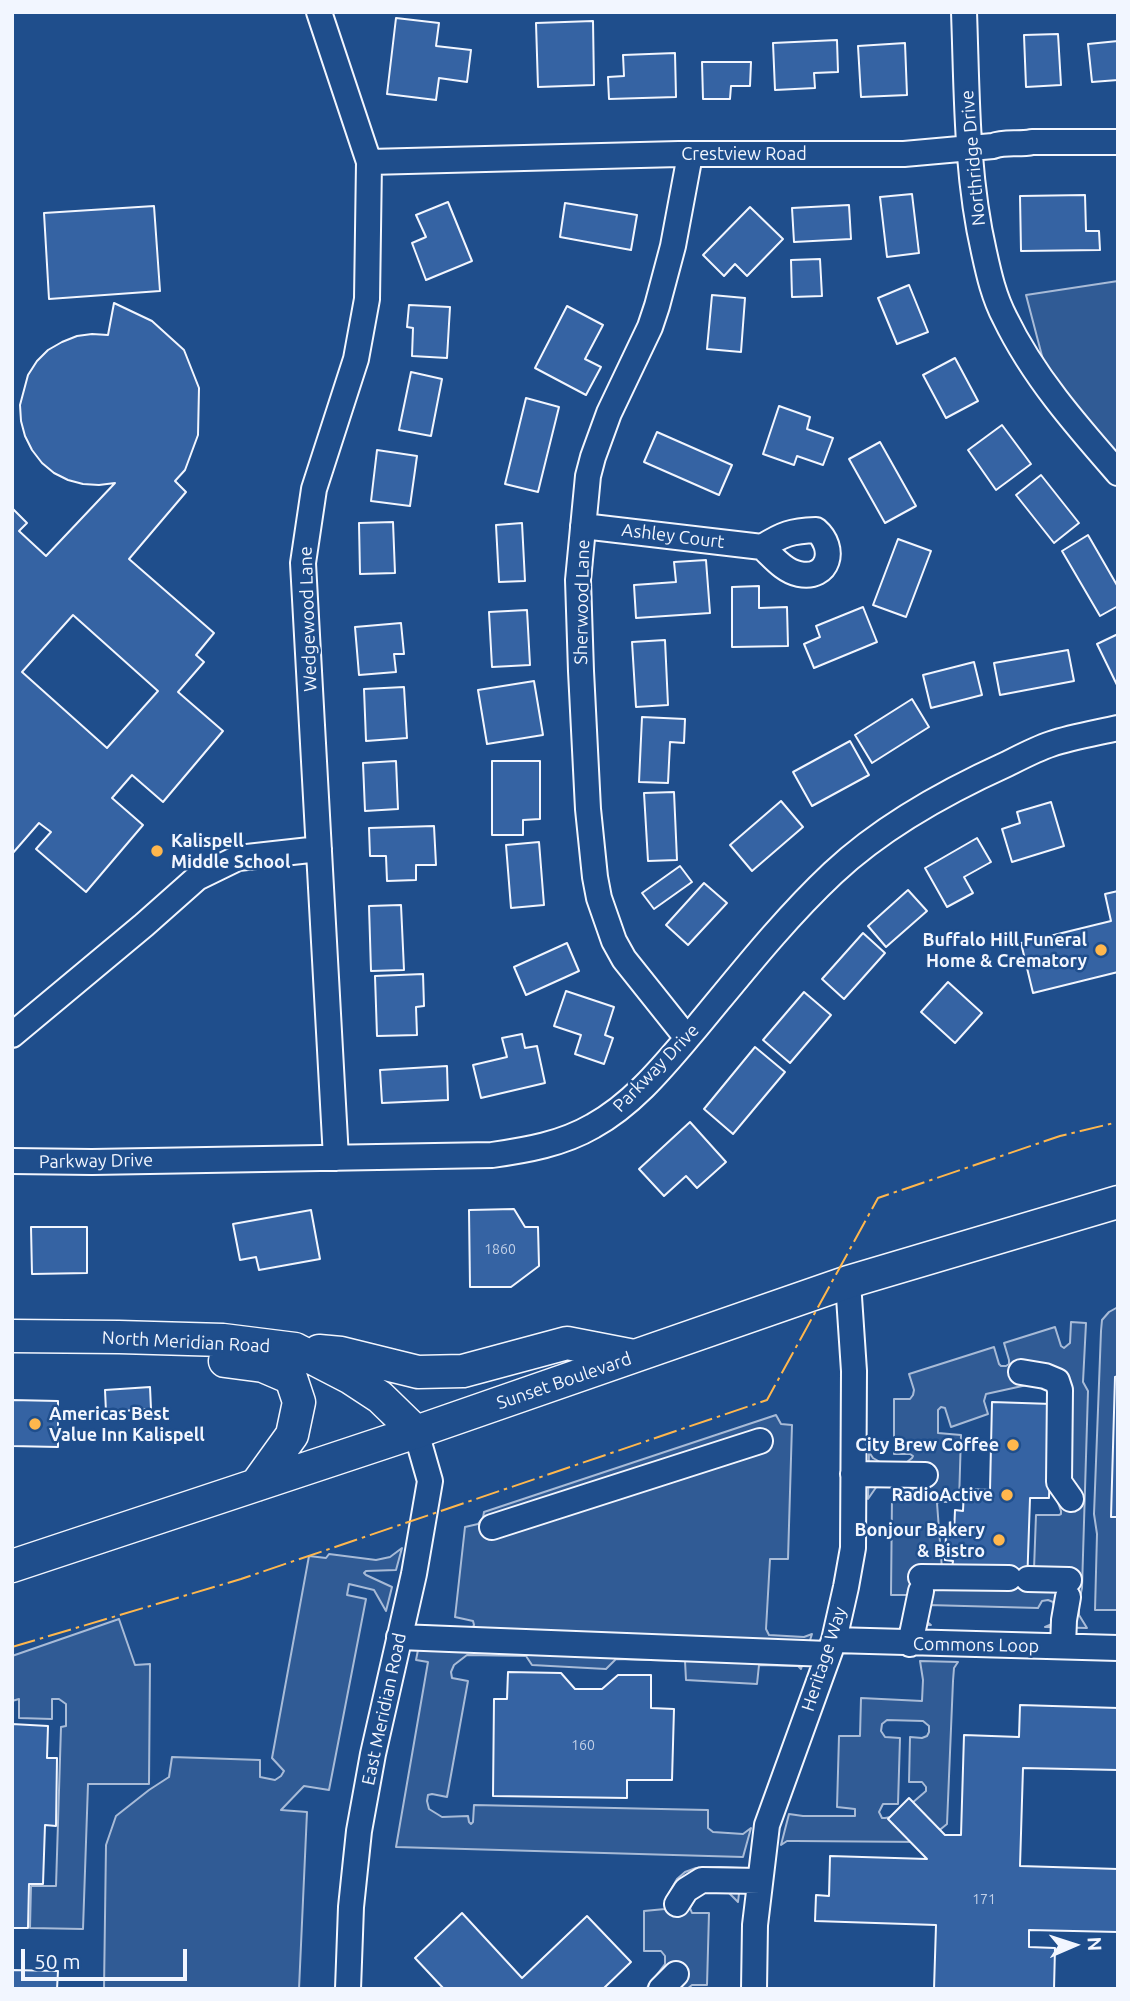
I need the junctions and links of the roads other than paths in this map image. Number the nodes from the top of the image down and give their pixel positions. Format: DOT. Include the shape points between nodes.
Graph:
graph roads {
  1 [pos="319,12"];
  2 [pos="964,12"];
  3 [pos="1118,142"];
  4 [pos="970,148"];
  5 [pos="690,155"];
  6 [pos="369,162"];
  7 [pos="1118,473"];
  8 [pos="583,526"];
  9 [pos="762,547"];
  10 [pos="1118,728"];
  11 [pos="319,849"];
  12 [pos="12,1035"];
  13 [pos="687,1038"];
  14 [pos="337,1158"];
  15 [pos="12,1161"];
  16 [pos="1118,1202"];
  17 [pos="848,1282"];
  18 [pos="12,1336"];
  19 [pos="119,1337"];
  20 [pos="295,1349"];
  21 [pos="635,1356"];
  22 [pos="1021,1372"];
  23 [pos="416,1432"];
  24 [pos="760,1441"];
  25 [pos="853,1474"];
  26 [pos="925,1475"];
  27 [pos="256,1485"];
  28 [pos="1070,1499"];
  29 [pos="492,1527"];
  30 [pos="12,1566"];
  31 [pos="400,1637"];
  32 [pos="910,1644"];
  33 [pos="1063,1646"];
  34 [pos="831,1647"];
  35 [pos="1118,1648"];
  36 [pos="760,1881"];
  37 [pos="677,1904"];
  38 [pos="348,1989"];
  39 [pos="754,1989"];
  1 -- 6 [label="street, Wedgewood Lane"];
  2 -- 4 [label="street, Northridge Drive"];
  3 -- 4 [label="street, Crestview Road"];
  4 -- 5 [label="street, Crestview Road"];
  4 -- 7 [label="street, Northridge Drive" via="978,227 1004,318 1056,401"];
  5 -- 6 [label="street, Crestview Road"];
  5 -- 8 [label="street, Sherwood Lane" via="657,306 593,457"];
  6 -- 11 [label="street, Wedgewood Lane" via="367,299 356,359 314,489 303,563"];
  8 -- 9 [label="street, Ashley Court"];
  8 -- 13 [label="street, Sherwood Lane" via="578,580 580,671 588,809 599,898 624,960"];
  10 -- 13 [label="street, Parkway Drive" via="1050,744 994,769 878,836 792,914"];
  11 -- 12 [label="street" via="238,858 197,878"];
  11 -- 14 [label="street, Wedgewood Lane"];
  13 -- 14 [label="street, Parkway Drive" via="635,1095 573,1137 492,1155"];
  14 -- 15 [label="street, Parkway Drive"];
  16 -- 17 [label="main road, Sunset Boulevard"];
  17 -- 21 [label="main road, Sunset Boulevard"];
  17 -- 25 [label="street, Heritage Way" via="854,1371"];
  18 -- 19 [label="main road, North Meridian Road"];
  19 -- 20 [label="main road, North Meridian Road" via="223,1340"];
  19 -- 27 [label="main road" via="160,1354 262,1366 291,1378 299,1402 292,1435"];
  20 -- 21 [label="main road" via="341,1353 418,1372 463,1371 567,1343"];
  20 -- 23 [label="main road, North Meridian Road" via="351,1378"];
  21 -- 23 [label="main road, Sunset Boulevard"];
  22 -- 28 [label="street" via="1057,1381 1059,1482"];
  23 -- 27 [label="main road, Sunset Boulevard"];
  23 -- 31 [label="street, East Meridian Road" via="430,1481"];
  24 -- 29 [label="street"];
  25 -- 26 [label="street"];
  25 -- 34 [label="street, Heritage Way" via="853,1548"];
  27 -- 30 [label="main road, Sunset Boulevard"];
  31 -- 34 [label="street, Commons Loop"];
  31 -- 38 [label="street, East Meridian Road" via="359,1831"];
  32 -- 33 [label="street, Commons Loop"];
  32 -- 33 [label="street" via="921,1584 1018,1579 1069,1588"];
  32 -- 34 [label="street, Commons Loop"];
  33 -- 35 [label="street, Commons Loop"];
  34 -- 36 [label="street, Heritage Way" via="767,1825"];
  36 -- 37 [label="street" via="702,1880 686,1890"];
  36 -- 39 [label="street, Heritage Way"];
}
